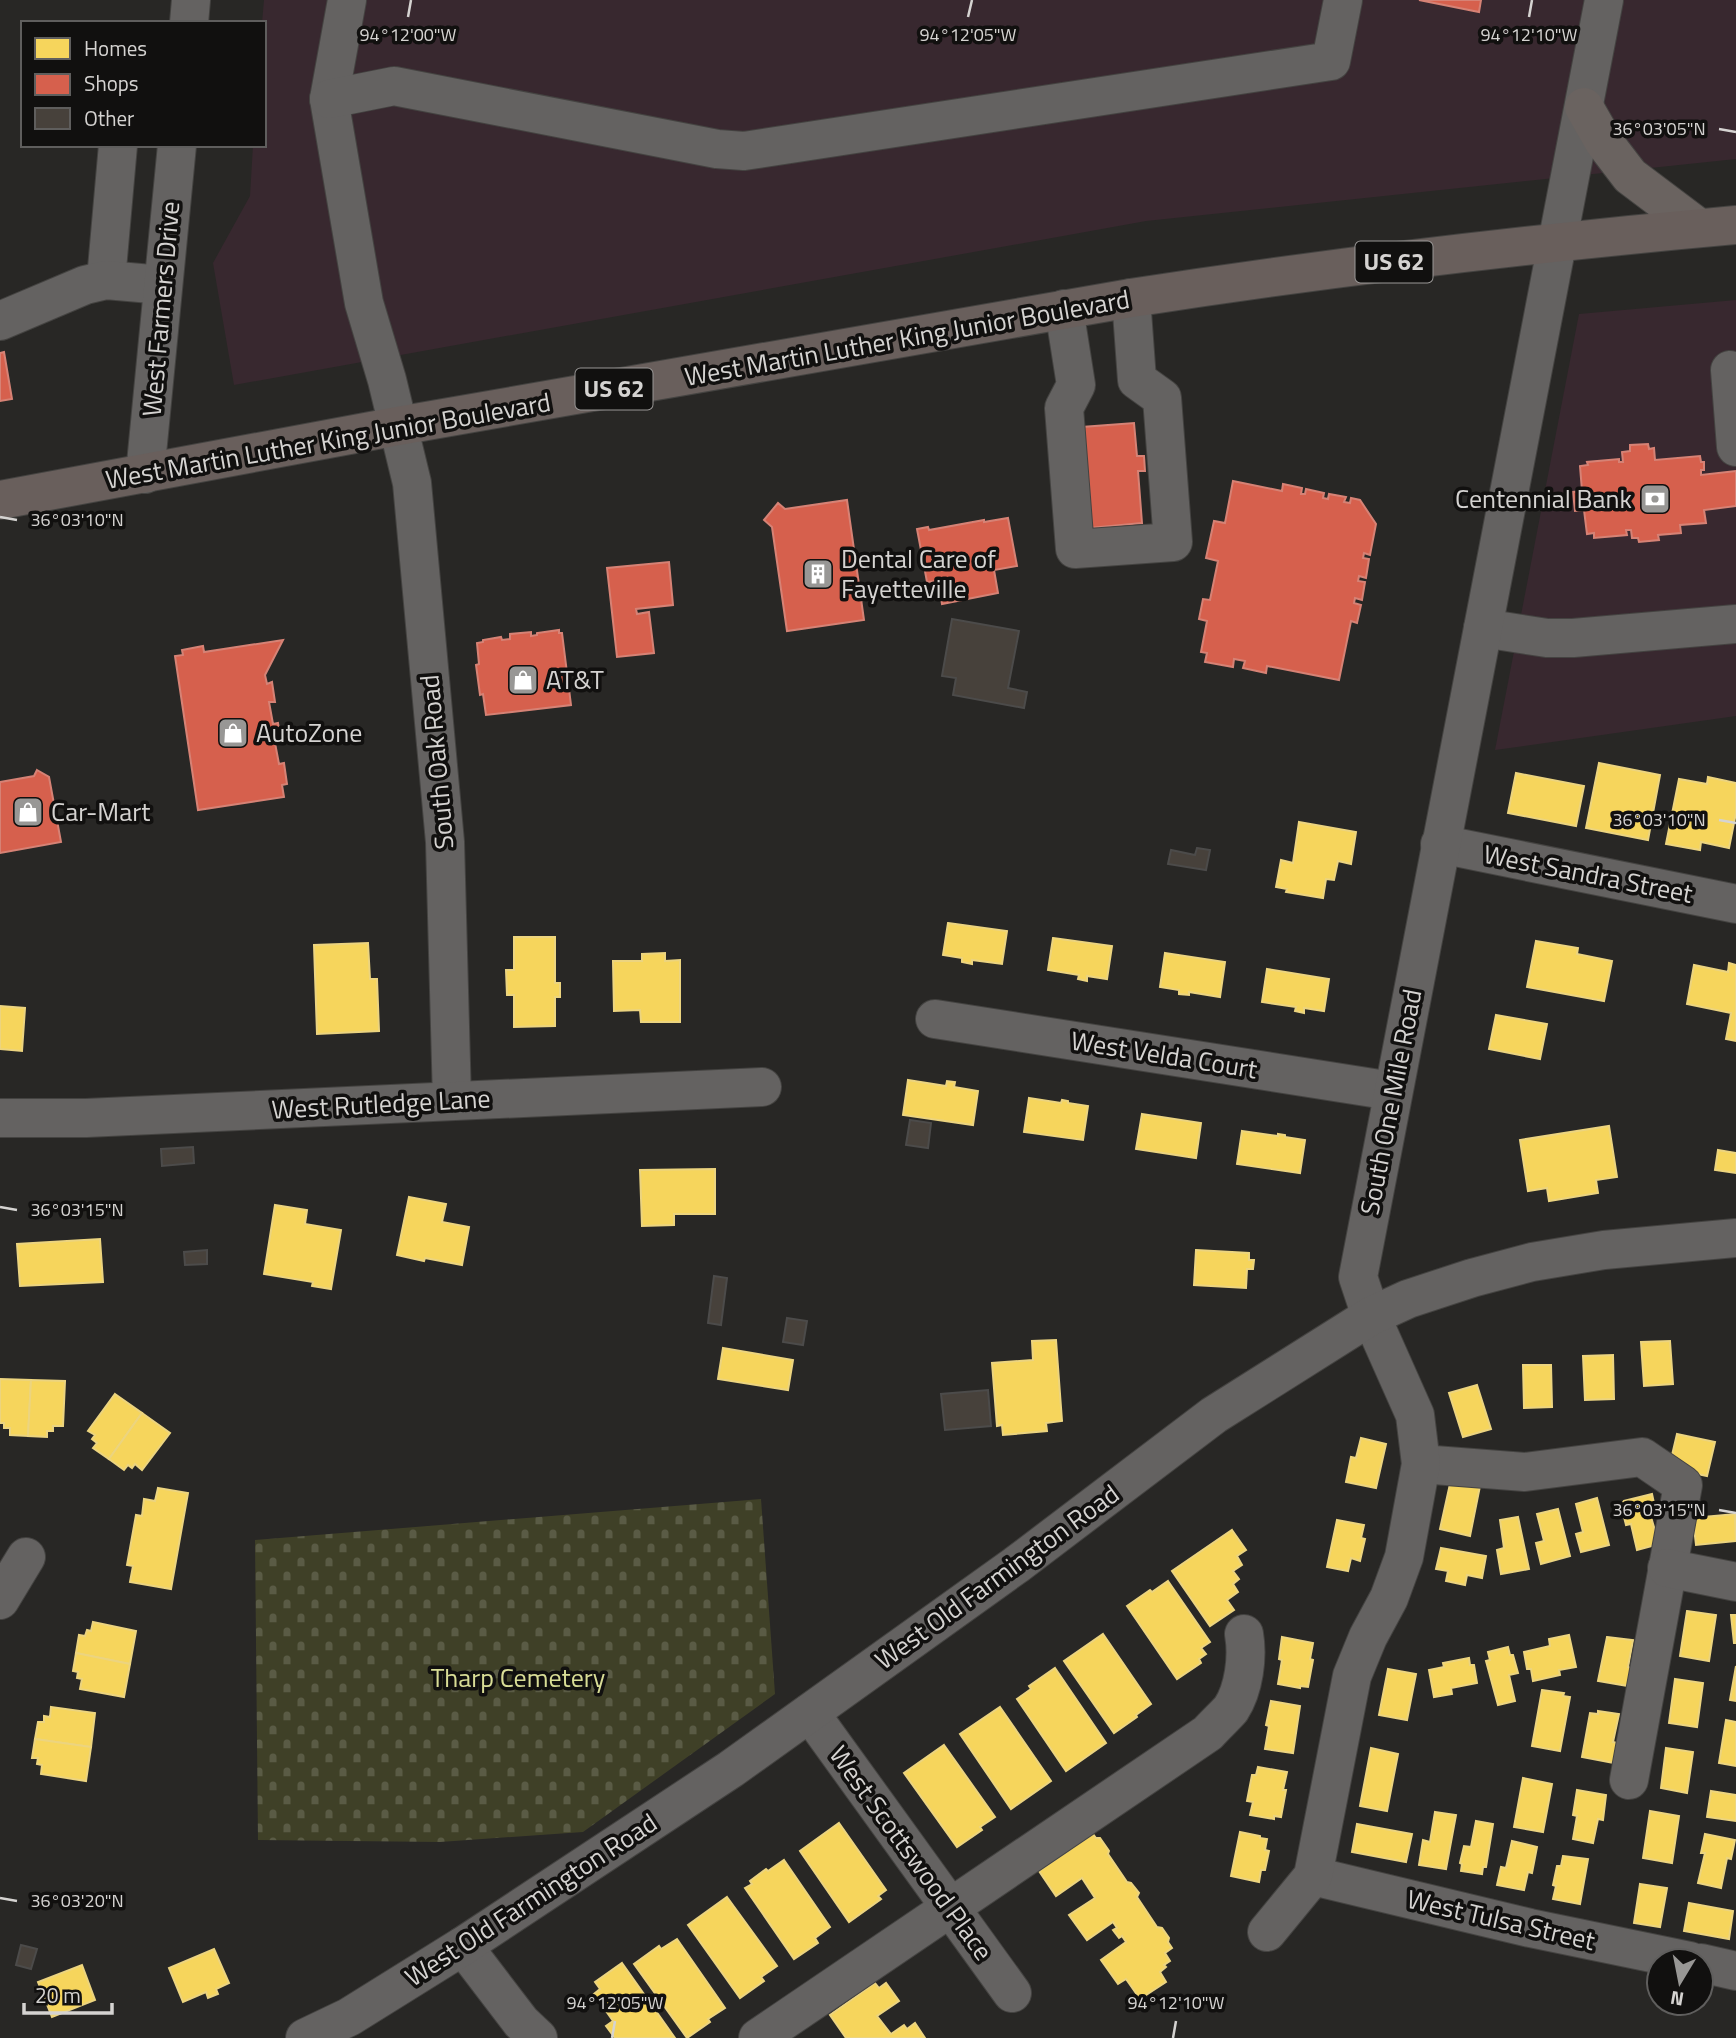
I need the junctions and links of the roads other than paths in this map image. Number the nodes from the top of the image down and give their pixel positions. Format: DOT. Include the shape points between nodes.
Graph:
graph roads {
  1 [pos="191,0"];
  2 [pos="347,0"];
  3 [pos="1343,0"];
  4 [pos="1604,0"];
  5 [pos="189,21"];
  6 [pos="329,99"];
  7 [pos="1584,107"];
  8 [pos="118,147"];
  9 [pos="177,147"];
  10 [pos="1736,225"];
  11 [pos="1699,228"];
  12 [pos="1560,241"];
  13 [pos="106,280"];
  14 [pos="163,285"];
  15 [pos="1131,298"];
  16 [pos="1065,309"];
  17 [pos="0,321"];
  18 [pos="1730,370"];
  19 [pos="398,426"];
  20 [pos="1736,447"];
  21 [pos="145,474"];
  22 [pos="0,500"];
  23 [pos="1736,624"];
  24 [pos="1483,628"];
  25 [pos="1440,844"];
  26 [pos="1736,904"];
  27 [pos="935,1019"];
  28 [pos="762,1087"];
  29 [pos="1392,1091"];
  30 [pos="452,1100"];
  31 [pos="0,1118"];
  32 [pos="1736,1238"];
  33 [pos="1371,1316"];
  34 [pos="1421,1464"];
  35 [pos="26,1558"];
  36 [pos="1668,1568"];
  37 [pos="1736,1582"];
  38 [pos="0,1600"];
  39 [pos="1244,1634"];
  40 [pos="810,1713"];
  41 [pos="1629,1780"];
  42 [pos="1313,1876"];
  43 [pos="950,1908"];
  44 [pos="1267,1932"];
  45 [pos="463,1946"];
  46 [pos="1645,1952"];
  47 [pos="1715,1966"];
  48 [pos="1736,1971"];
  49 [pos="1012,1993"];
  50 [pos="305,2038"];
  51 [pos="538,2038"];
  52 [pos="758,2038"];
  1 -- 5 [label="street"];
  2 -- 6 [label="street"];
  3 -- 6 [label="street" via="1331,61 744,151 394,86"];
  4 -- 7 [label="street, South One Mile Road"];
  6 -- 19 [label="street, South Oak Road" via="364,303"];
  7 -- 11 [label="main road" via="1630,176"];
  7 -- 12 [label="street, South One Mile Road"];
  8 -- 13 [label="street"];
  9 -- 14 [label="street, West Farmers Drive"];
  10 -- 11 [label="highway, West Martin Luther King Junior Boulevard / US 62"];
  11 -- 12 [label="highway, West Martin Luther King Junior Boulevard / US 62"];
  12 -- 15 [label="highway, West Martin Luther King Junior Boulevard / US 62"];
  12 -- 24 [label="street, South One Mile Road"];
  13 -- 14 [label="street"];
  13 -- 17 [label="street"];
  14 -- 21 [label="street, West Farmers Drive"];
  15 -- 16 [label="highway, West Martin Luther King Junior Boulevard / US 62"];
  15 -- 16 [label="street" via="1138,380 1162,398 1173,542 1074,549 1063,408 1076,385"];
  16 -- 19 [label="highway, West Martin Luther King Junior Boulevard / US 62"];
  18 -- 20 [label="street"];
  19 -- 21 [label="highway, West Martin Luther King Junior Boulevard / US 62"];
  19 -- 30 [label="street, South Oak Road" via="412,484 443,809"];
  21 -- 22 [label="highway, West Martin Luther King Junior Boulevard / US 62"];
  23 -- 24 [label="street" via="1573,638"];
  24 -- 25 [label="street, South One Mile Road"];
  25 -- 26 [label="street, West Sandra Street"];
  25 -- 29 [label="street, South One Mile Road"];
  27 -- 29 [label="street, West Velda Court"];
  28 -- 30 [label="street, West Rutledge Lane"];
  29 -- 33 [label="street, South One Mile Road" via="1358,1277"];
  30 -- 31 [label="street, West Rutledge Lane"];
  32 -- 33 [label="street, West Old Farmington Road" via="1604,1250 1532,1262 1408,1299"];
  33 -- 34 [label="street, South One Mile Road" via="1415,1415"];
  33 -- 40 [label="street, West Old Farmington Road" via="1214,1415"];
  34 -- 36 [label="street" via="1525,1472 1642,1457 1683,1485"];
  34 -- 42 [label="street, South One Mile Road" via="1404,1557 1352,1676"];
  35 -- 38 [label="street"];
  36 -- 37 [label="street"];
  36 -- 41 [label="street"];
  39 -- 43 [label="street" via="1247,1647 1240,1691 1231,1709 1208,1733"];
  40 -- 43 [label="street, West Scottswood Place"];
  40 -- 45 [label="street, West Old Farmington Road"];
  42 -- 44 [label="street, South One Mile Road"];
  42 -- 46 [label="street, West Tulsa Street"];
  43 -- 49 [label="street, West Scottswood Place"];
  43 -- 52 [label="street"];
  45 -- 50 [label="street, West Old Farmington Road" via="349,2017"];
  45 -- 51 [label="street"];
  47 -- 48 [label="street"];
}
